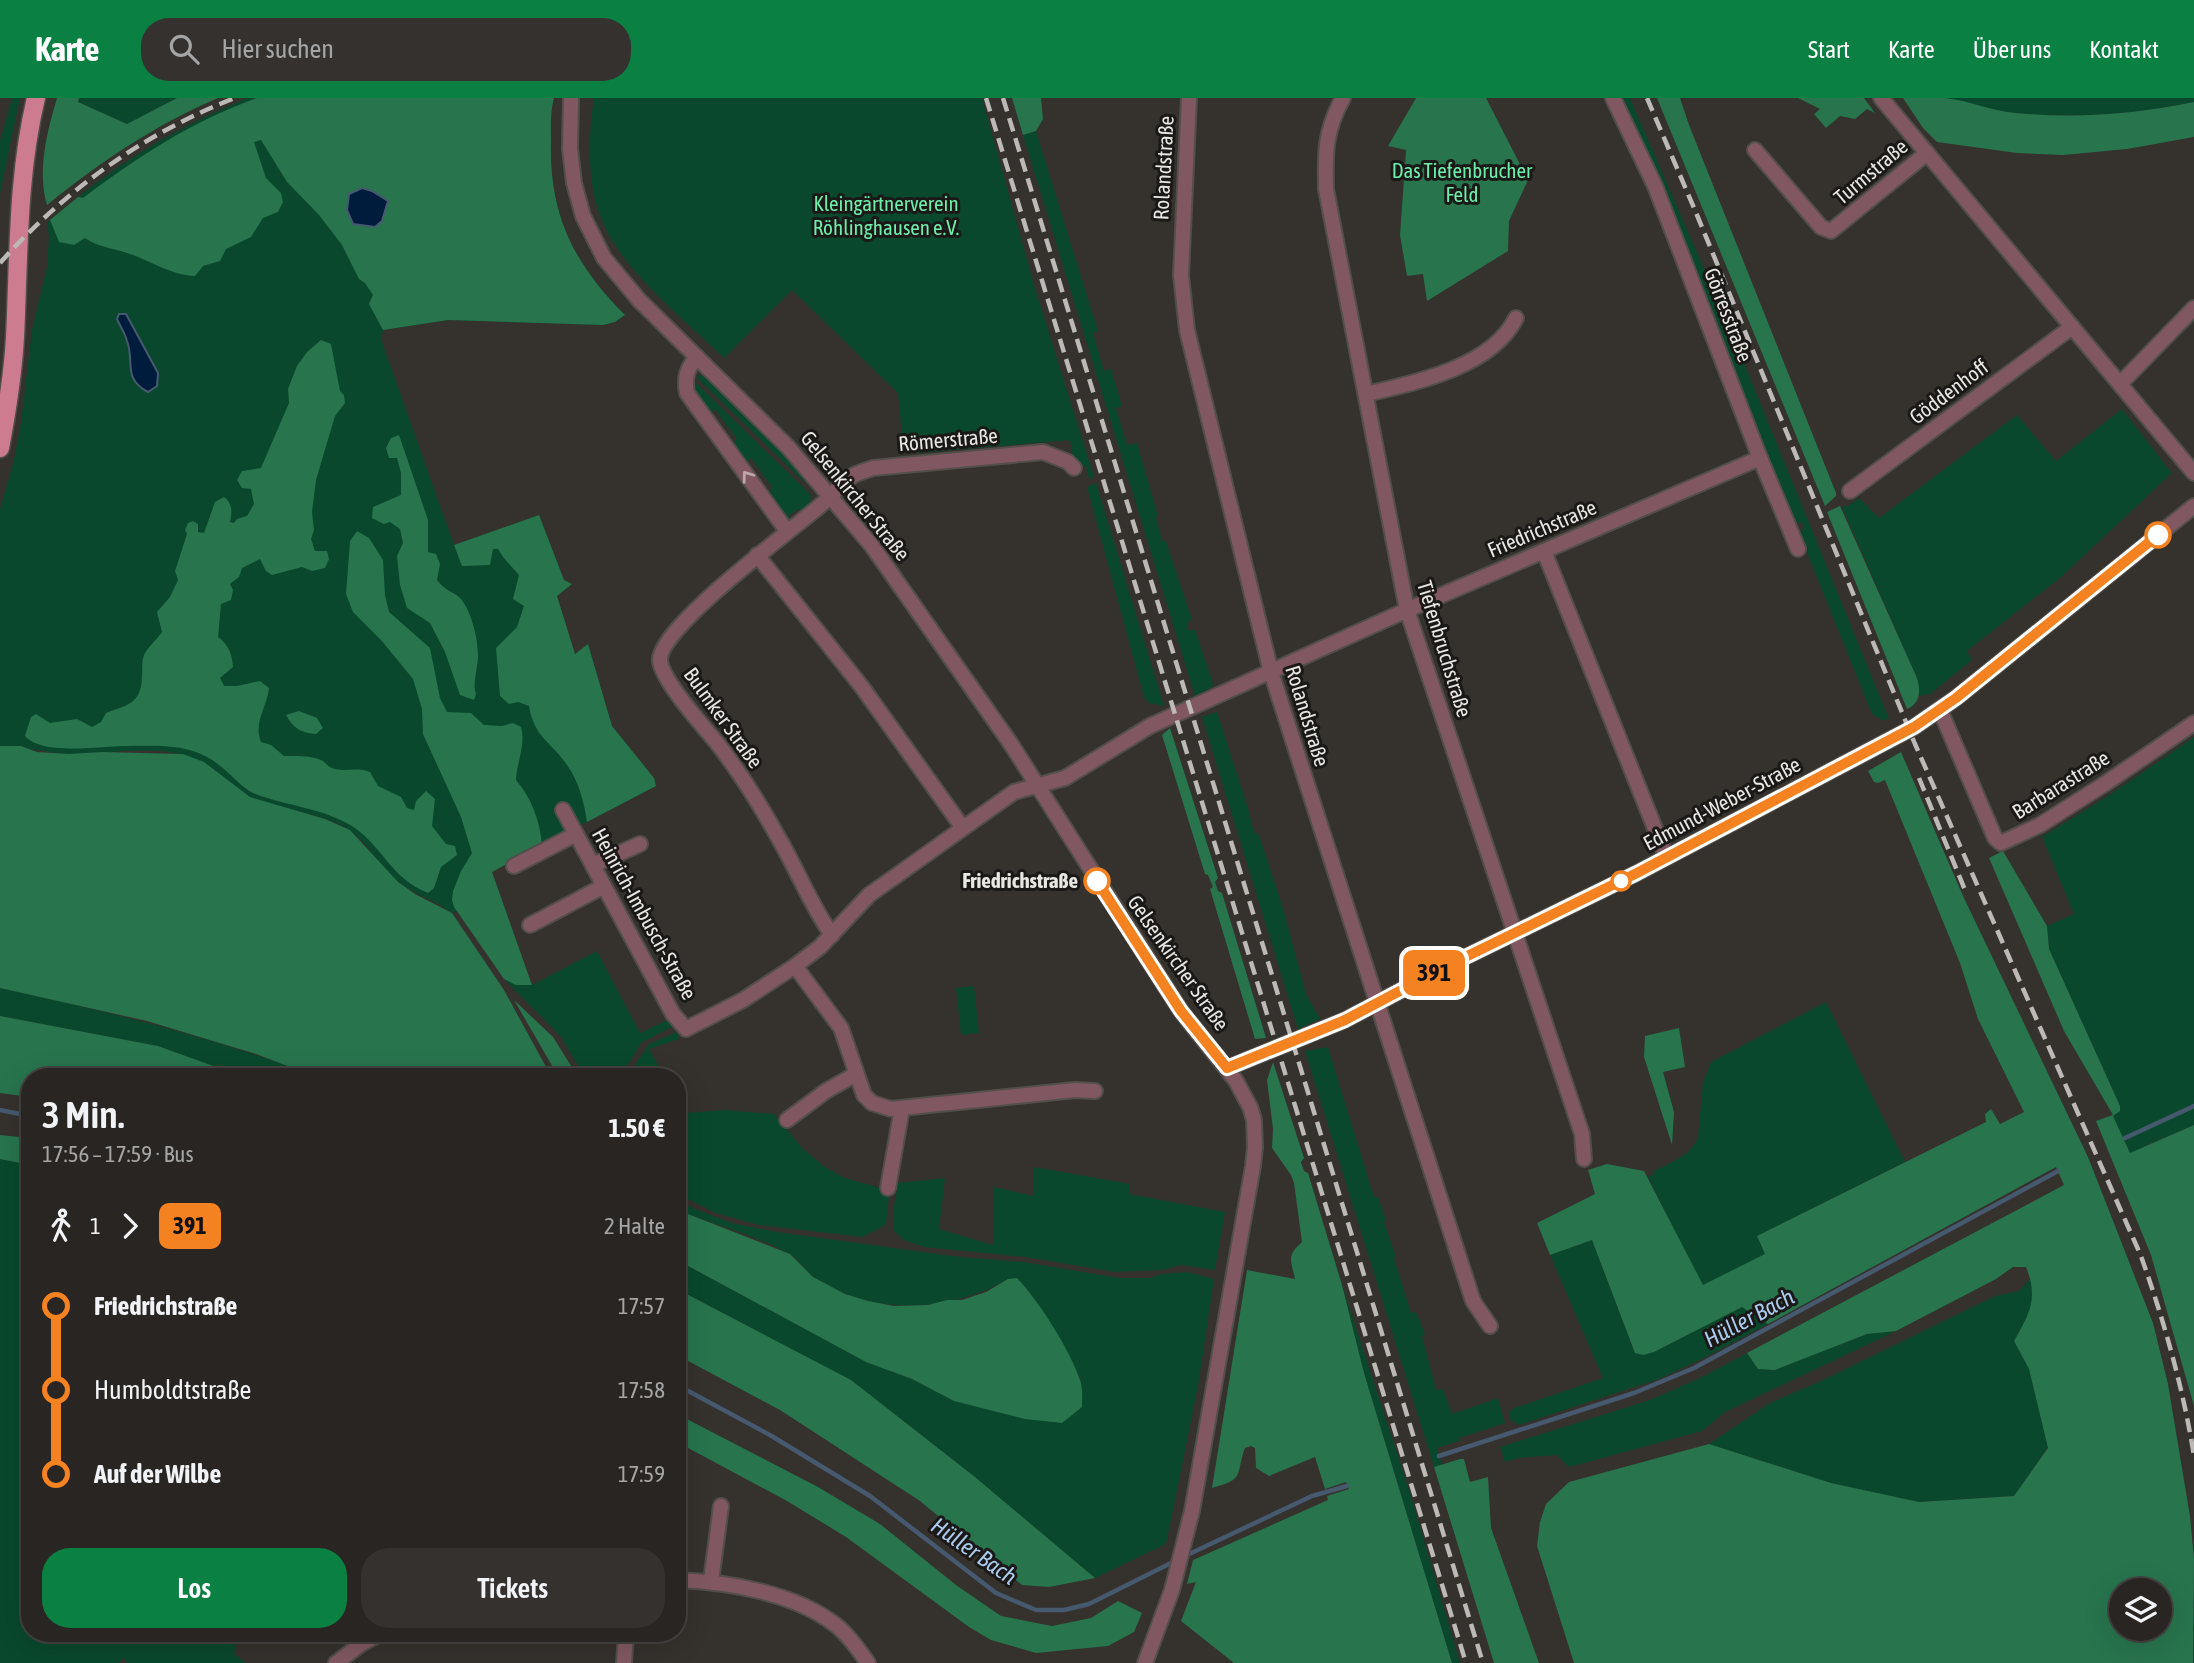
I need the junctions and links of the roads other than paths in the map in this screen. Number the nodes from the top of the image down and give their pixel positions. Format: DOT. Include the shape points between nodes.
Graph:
graph roads {
  1 [pos="36,98"];
  2 [pos="571,98"];
  3 [pos="1189,98"];
  4 [pos="1343,98"];
  5 [pos="1613,98"];
  6 [pos="1881,98"];
  7 [pos="1755,150"];
  8 [pos="1927,153"];
  9 [pos="2194,308"];
  10 [pos="1516,318"];
  11 [pos="2072,327"];
  12 [pos="697,357"];
  13 [pos="2120,384"];
  14 [pos="1366,394"];
  15 [pos="0,448"];
  16 [pos="1760,458"];
  17 [pos="1074,468"];
  18 [pos="2194,473"];
  19 [pos="1850,491"];
  20 [pos="831,496"];
  21 [pos="2194,506"];
  22 [pos="787,531"];
  23 [pos="1798,549"];
  24 [pos="1544,551"];
  25 [pos="757,555"];
  26 [pos="1407,610"];
  27 [pos="1271,672"];
  28 [pos="1940,710"];
  29 [pos="2194,723"];
  30 [pos="1038,784"];
  31 [pos="563,810"];
  32 [pos="963,828"];
  33 [pos="576,834"];
  34 [pos="640,844"];
  35 [pos="1666,856"];
  36 [pos="513,866"];
  37 [pos="593,866"];
  38 [pos="604,886"];
  39 [pos="530,925"];
  40 [pos="1515,934"];
  41 [pos="832,935"];
  42 [pos="795,966"];
  43 [pos="1377,1004"];
  44 [pos="1227,1068"];
  45 [pos="856,1074"];
  46 [pos="1095,1091"];
  47 [pos="902,1108"];
  48 [pos="787,1120"];
  49 [pos="1584,1159"];
  50 [pos="888,1188"];
  51 [pos="1490,1326"];
  52 [pos="721,1506"];
  53 [pos="686,1580"];
  54 [pos="711,1581"];
  55 [pos="365,1642"];
  56 [pos="625,1642"];
  57 [pos="336,1663"];
  58 [pos="624,1663"];
  59 [pos="868,1663"];
  60 [pos="1145,1663"];
  1 -- 15 [label="main road" via="22,176 15,338"];
  2 -- 12 [label="street, Gelsenkircher Straße" via="572,170 590,232 624,283"];
  3 -- 27 [label="street, Rolandstraße" via="1182,298"];
  4 -- 14 [label="street, Tiefenbruchstraße" via="1326,141 1326,189"];
  5 -- 16 [label="street, Görresstraße" via="1655,186"];
  6 -- 8 [label="street"];
  7 -- 8 [label="street, Turmstraße" via="1821,227 1831,231"];
  8 -- 11 [label="street"];
  9 -- 13 [label="street"];
  10 -- 14 [label="street" via="1505,337 1449,371"];
  11 -- 13 [label="street"];
  11 -- 19 [label="street, Göddenhoff"];
  12 -- 20 [label="street, Gelsenkircher Straße"];
  22 -- 12 [label="street, one-way" via="687,393 688,370"];
  13 -- 18 [label="street"];
  14 -- 26 [label="street, Tiefenbruchstraße"];
  16 -- 23 [label="street, Görresstraße"];
  16 -- 24 [label="street, Friedrichstraße"];
  17 -- 20 [label="street, Römerstraße" via="1043,452 873,468 850,477"];
  20 -- 22 [label="street, Bulmker Straße"];
  20 -- 30 [label="street, Gelsenkircher Straße" via="872,546"];
  21 -- 28 [label="street, Edmund-Weber-Straße"];
  22 -- 25 [label="street, Bulmker Straße"];
  24 -- 26 [label="street, Friedrichstraße"];
  24 -- 35 [label="street"];
  25 -- 32 [label="street" via="854,677"];
  25 -- 41 [label="street, Bulmker Straße" via="668,639 660,659 680,697 758,804"];
  26 -- 27 [label="street, Friedrichstraße"];
  26 -- 40 [label="street, Tiefenbruchstraße"];
  27 -- 30 [label="street, Friedrichstraße" via="1150,726 1065,778"];
  27 -- 43 [label="street, Rolandstraße"];
  28 -- 29 [label="street, Barbarastraße" via="2001,843 2052,818"];
  28 -- 35 [label="street, Edmund-Weber-Straße"];
  30 -- 32 [label="street, Heinrich-Imbusch-Straße" via="1014,792"];
  30 -- 44 [label="street, Gelsenkircher Straße" via="1181,1011"];
  31 -- 33 [label="street, Heinrich-Imbusch-Straße"];
  32 -- 41 [label="street, Heinrich-Imbusch-Straße" via="869,895"];
  33 -- 36 [label="street"];
  33 -- 37 [label="street, Heinrich-Imbusch-Straße"];
  34 -- 37 [label="street"];
  35 -- 40 [label="street, Edmund-Weber-Straße"];
  37 -- 38 [label="street, Heinrich-Imbusch-Straße"];
  38 -- 39 [label="street"];
  38 -- 42 [label="street, Heinrich-Imbusch-Straße" via="686,1029"];
  40 -- 43 [label="street, Edmund-Weber-Straße"];
  40 -- 49 [label="street, Tiefenbruchstraße" via="1582,1134"];
  41 -- 42 [label="street, Heinrich-Imbusch-Straße"];
  42 -- 45 [label="street" via="841,1028"];
  43 -- 44 [label="street, Edmund-Weber-Straße"];
  43 -- 51 [label="street, Rolandstraße" via="1473,1301"];
  44 -- 60 [label="street, Gelsenkircher Straße" via="1250,1107 1255,1147 1188,1528 1172,1591"];
  45 -- 47 [label="street" via="872,1103"];
  45 -- 48 [label="street"];
  46 -- 47 [label="street"];
  47 -- 50 [label="street"];
  52 -- 54 [label="street"];
  53 -- 54 [label="street"];
  54 -- 59 [label="street" via="761,1592 818,1614 848,1636"];
  55 -- 57 [label="street"];
  56 -- 58 [label="street"];
}
